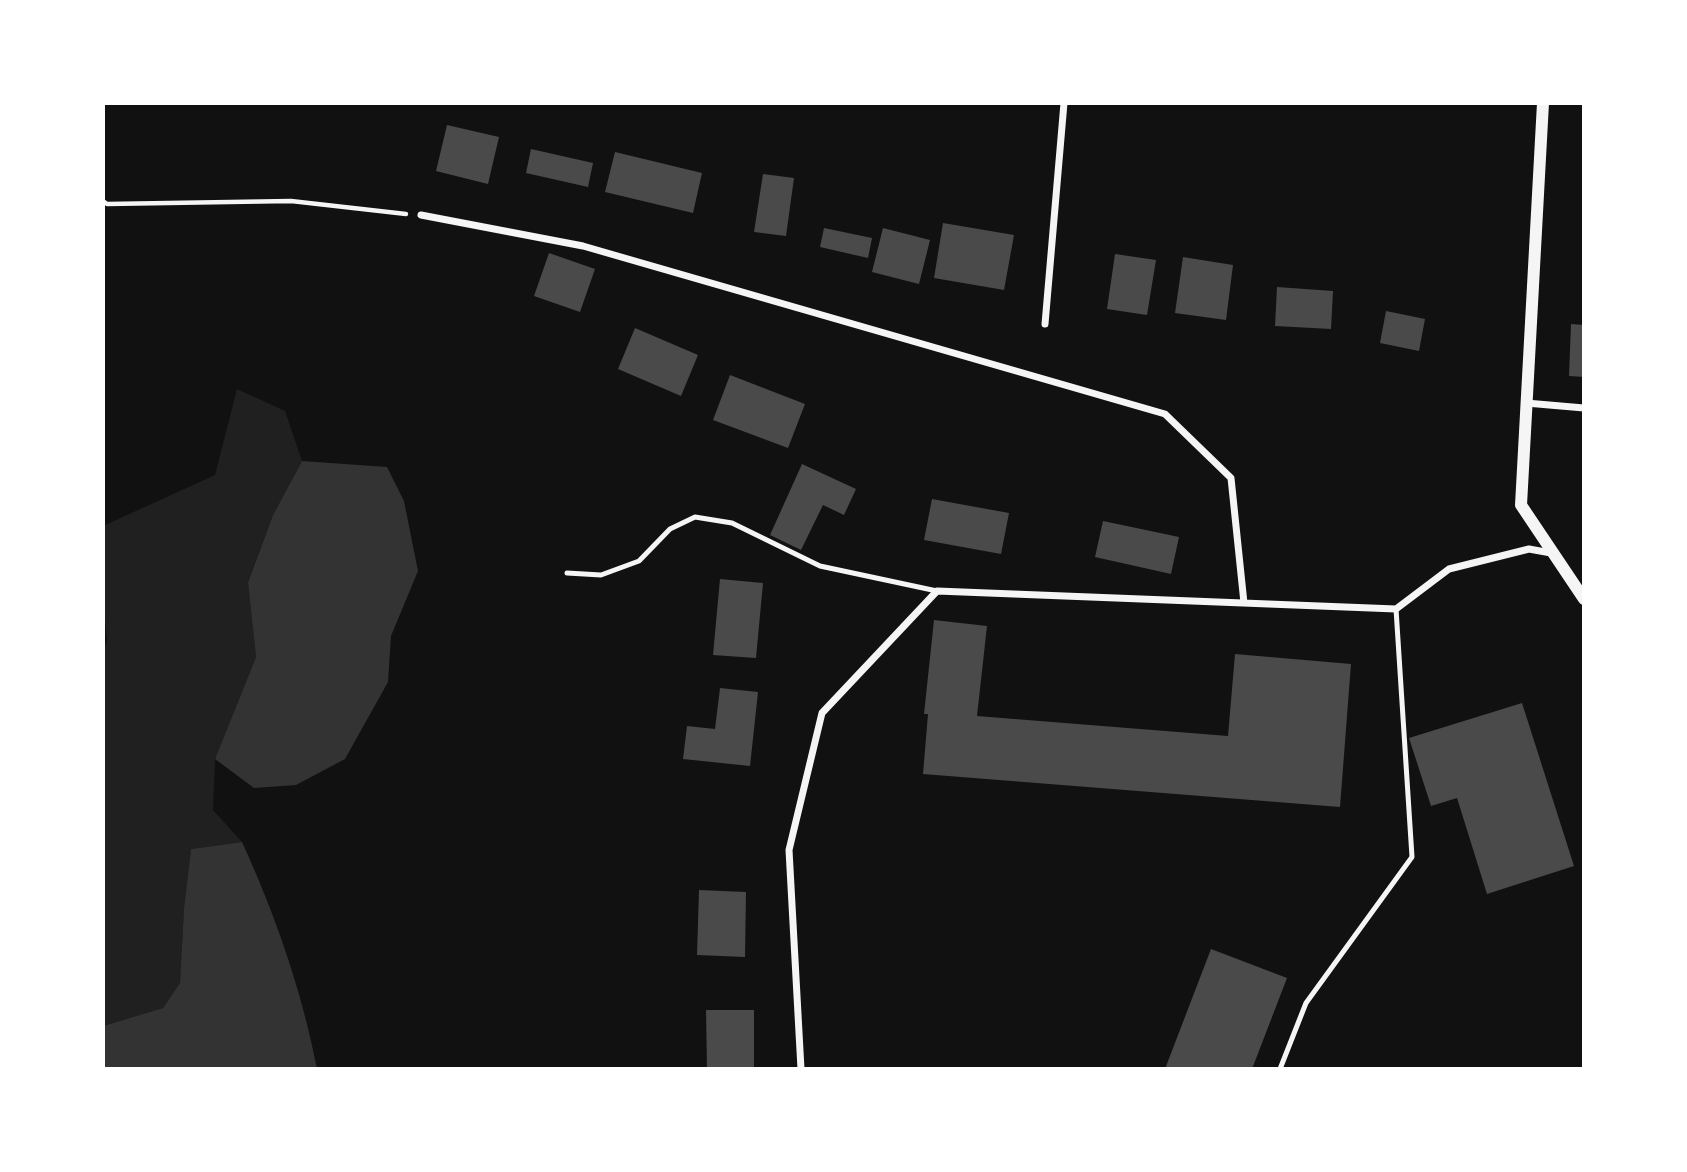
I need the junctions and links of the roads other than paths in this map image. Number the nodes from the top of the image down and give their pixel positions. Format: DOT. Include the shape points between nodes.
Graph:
graph roads {
  1 [pos="1064,103"];
  2 [pos="1543,103"];
  3 [pos="421,215"];
  4 [pos="1045,324"];
  5 [pos="1527,403"];
  6 [pos="1584,408"];
  7 [pos="1553,553"];
  8 [pos="567,573"];
  9 [pos="937,591"];
  10 [pos="1584,599"];
  11 [pos="1244,603"];
  12 [pos="1396,609"];
  13 [pos="801,1069"];
  14 [pos="1280,1069"];
  1 -- 4 [label="street"];
  2 -- 5 [label="street"];
  3 -- 11 [label="street" via="583,246 1165,414 1231,478"];
  5 -- 6 [label="street"];
  5 -- 7 [label="street" via="1521,505"];
  7 -- 10 [label="street"];
  7 -- 12 [label="street" via="1529,549 1449,569"];
  8 -- 9 [label="lane" via="601,575 639,561 670,528 695,517 732,523 820,566"];
  9 -- 11 [label="street"];
  9 -- 13 [label="street" via="822,713 789,850"];
  11 -- 12 [label="street"];
  12 -- 14 [label="lane" via="1412,857 1306,1003"];
}
